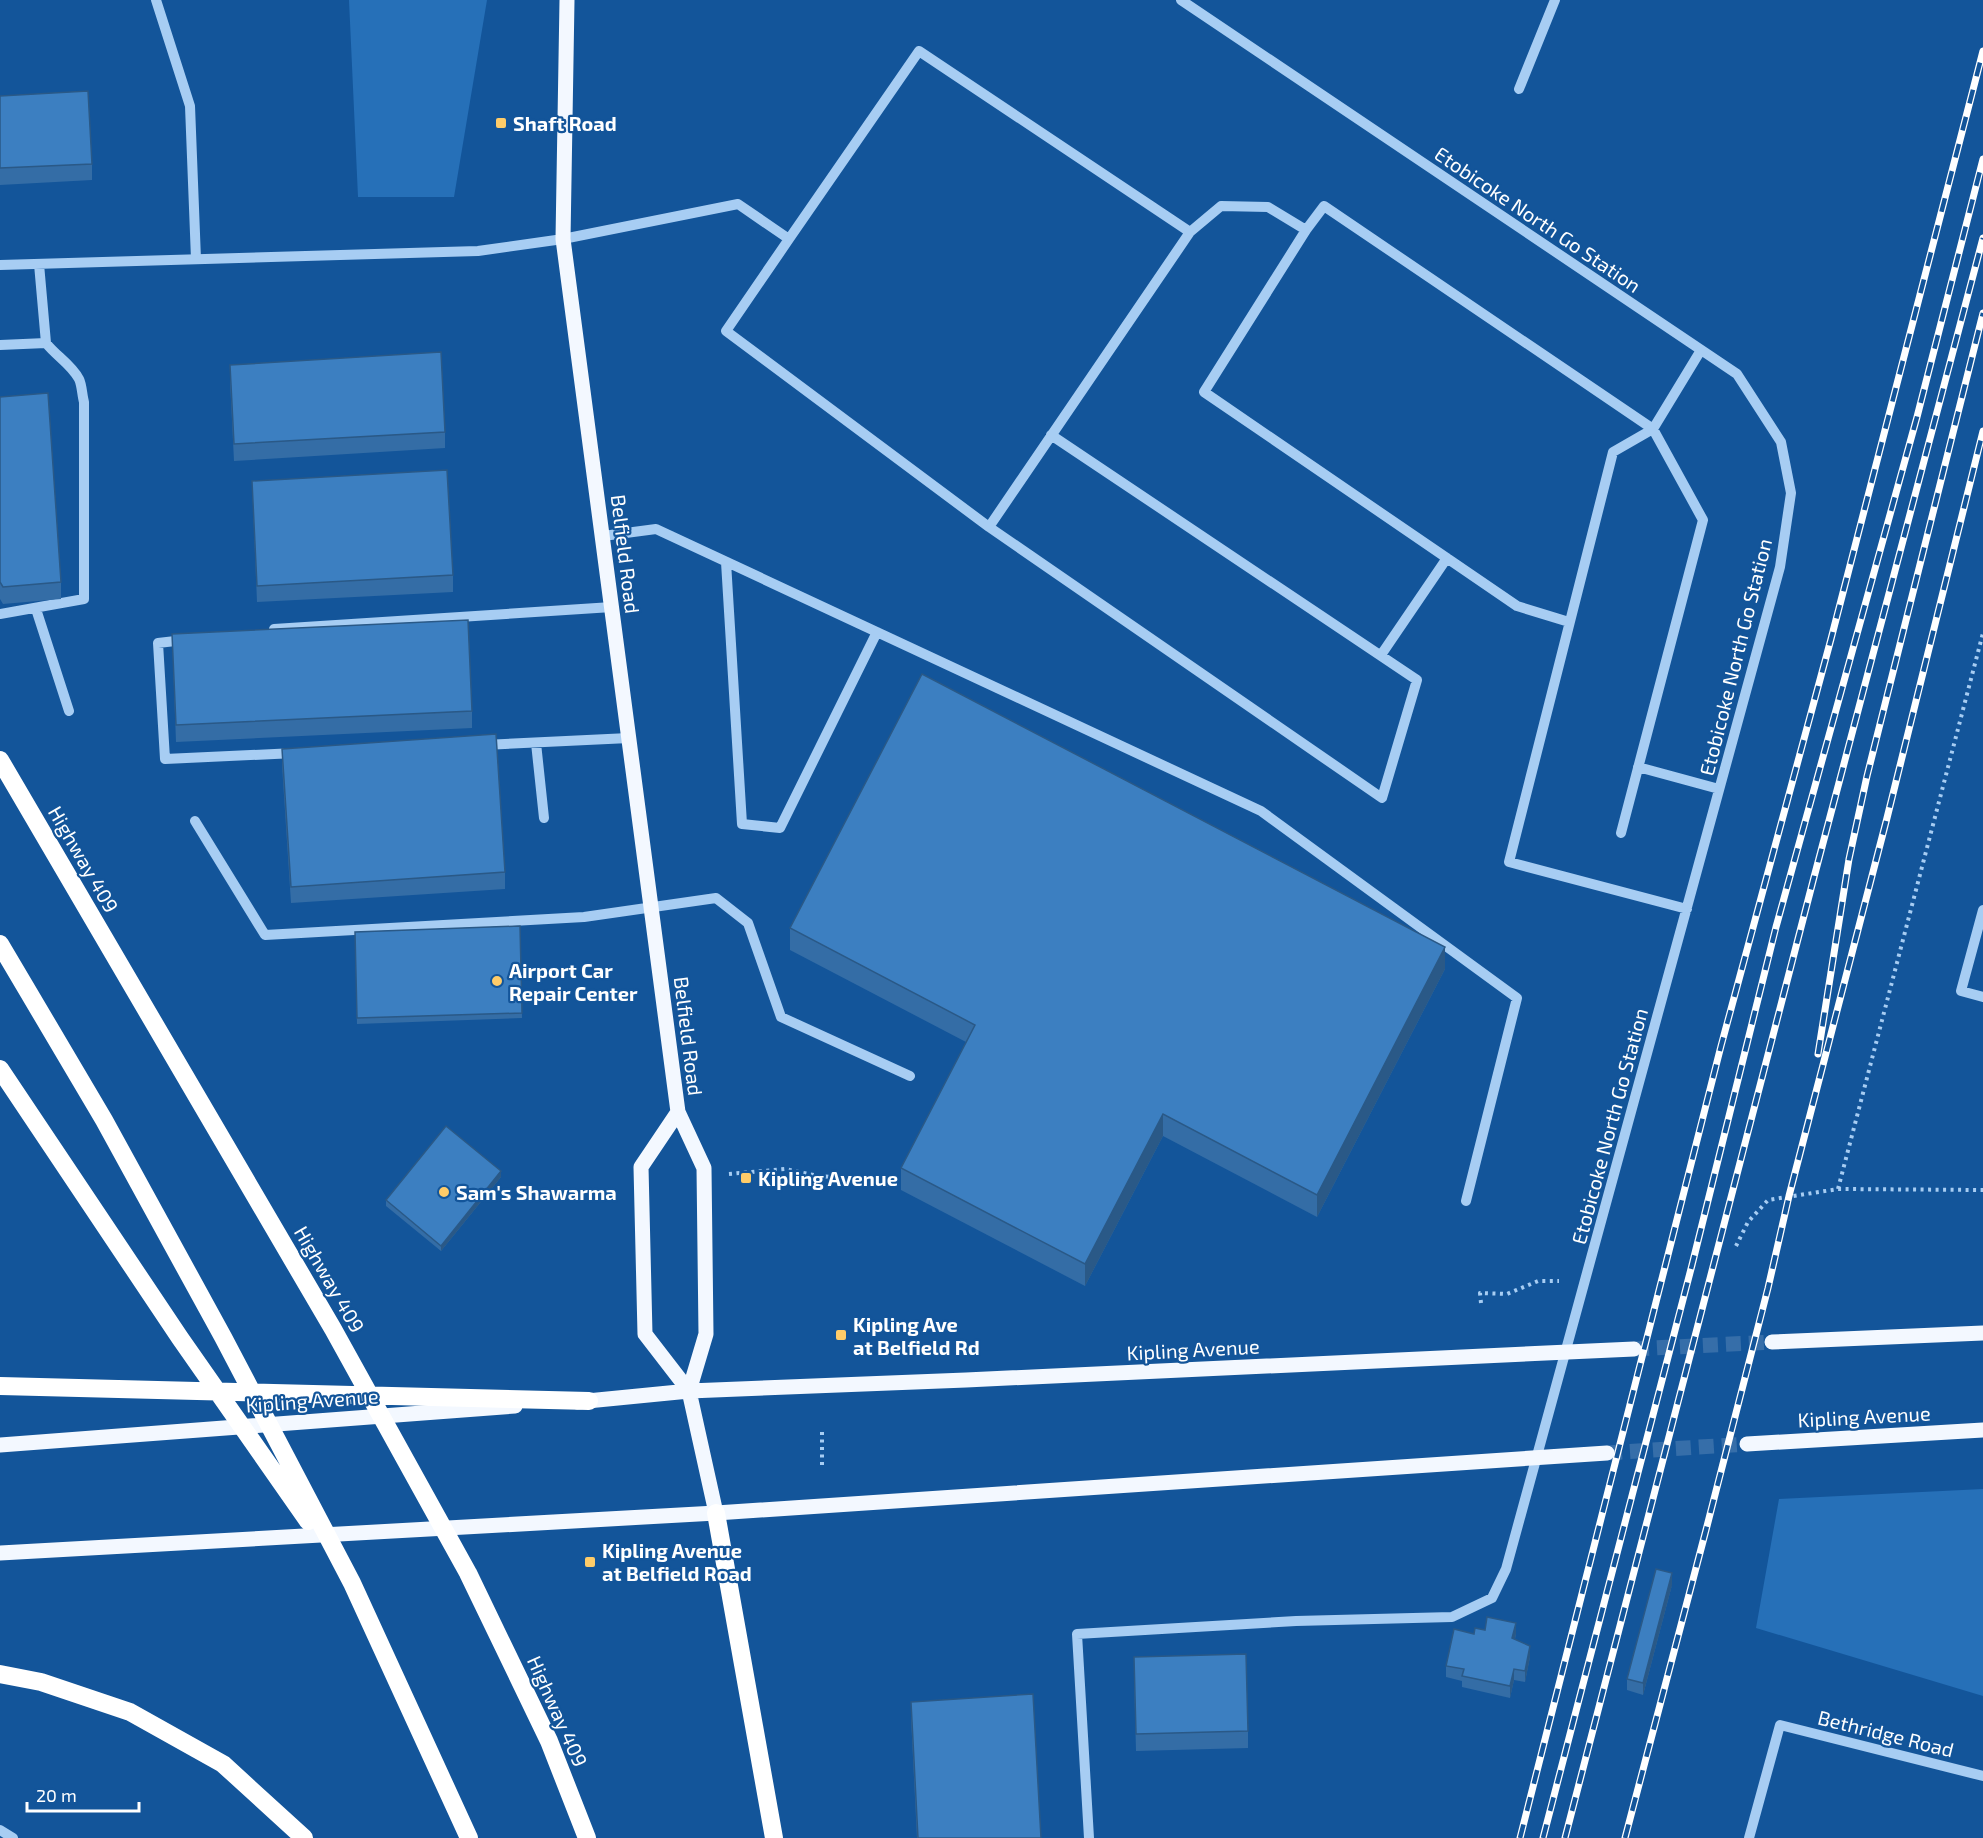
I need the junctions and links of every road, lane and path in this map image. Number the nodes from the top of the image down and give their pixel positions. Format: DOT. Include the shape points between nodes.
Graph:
graph roads {
  1 [pos="156,0"];
  2 [pos="567,0"];
  3 [pos="1181,0"];
  4 [pos="1555,0"];
  5 [pos="1519,89"];
  6 [pos="1306,230"];
  7 [pos="1190,232"];
  8 [pos="789,239"];
  9 [pos="563,240"];
  10 [pos="196,259"];
  11 [pos="39,264"];
  12 [pos="0,265"];
  13 [pos="46,343"];
  14 [pos="0,345"];
  15 [pos="1701,350"];
  16 [pos="1653,429"];
  17 [pos="1051,435"];
  18 [pos="989,527"];
  19 [pos="603,536"];
  20 [pos="1447,558"];
  21 [pos="726,562"];
  22 [pos="612,607"];
  23 [pos="36,609"];
  24 [pos="0,614"];
  25 [pos="1569,622"];
  26 [pos="268,630"];
  27 [pos="877,632"];
  28 [pos="1983,633"];
  29 [pos="191,639"];
  30 [pos="1381,655"];
  31 [pos="69,711"];
  32 [pos="629,738"];
  33 [pos="536,743"];
  34 [pos="476,746"];
  35 [pos="308,752"];
  36 [pos="0,760"];
  37 [pos="1638,767"];
  38 [pos="1719,789"];
  39 [pos="544,818"];
  40 [pos="195,821"];
  41 [pos="1621,833"];
  42 [pos="651,909"];
  43 [pos="1687,909"];
  44 [pos="1983,910"];
  45 [pos="0,944"];
  46 [pos="1983,997"];
  47 [pos="0,1069"];
  48 [pos="910,1076"];
  49 [pos="678,1112"];
  50 [pos="704,1177"];
  51 [pos="889,1185"];
  52 [pos="1838,1189"];
  53 [pos="1983,1190"];
  54 [pos="1466,1201"];
  55 [pos="1736,1246"];
  56 [pos="1560,1281"];
  57 [pos="1481,1303"];
  58 [pos="1983,1333"];
  59 [pos="1772,1342"];
  60 [pos="1634,1349"];
  61 [pos="0,1386"];
  62 [pos="689,1391"];
  63 [pos="589,1401"];
  64 [pos="1983,1430"];
  65 [pos="822,1432"];
  66 [pos="0,1444"];
  67 [pos="1747,1444"];
  68 [pos="1607,1453"];
  69 [pos="822,1467"];
  70 [pos="716,1513"];
  71 [pos="0,1553"];
  72 [pos="352,1582"];
  73 [pos="0,1674"];
  74 [pos="1983,1776"];
  75 [pos="0,1830"];
  76 [pos="14,1838"];
  77 [pos="304,1838"];
  78 [pos="469,1838"];
  79 [pos="587,1838"];
  80 [pos="774,1838"];
  81 [pos="1089,1838"];
  82 [pos="1749,1838"];
  1 -- 10 [label="street" via="190,106"];
  2 -- 9 [label="main road, Belfield Road"];
  3 -- 15 [label="street, Etobicoke North Go Station"];
  4 -- 5 [label="street"];
  6 -- 7 [label="street" via="1268,207 1221,206"];
  6 -- 16 [label="street" via="1324,206"];
  6 -- 20 [label="street" via="1204,392"];
  7 -- 8 [label="street" via="919,51"];
  7 -- 17 [label="street"];
  8 -- 9 [label="street" via="738,204"];
  8 -- 18 [label="street" via="726,331"];
  9 -- 10 [label="street" via="478,251"];
  9 -- 19 [label="main road, Belfield Road"];
  10 -- 11 [label="street"];
  11 -- 12 [label="street"];
  11 -- 13 [label="street"];
  13 -- 14 [label="street"];
  13 -- 23 [label="street" via="80,380 84,402 84,599"];
  15 -- 16 [label="street"];
  15 -- 38 [label="street, Etobicoke North Go Station" via="1737,374 1781,442 1791,493 1780,567"];
  16 -- 25 [label="street" via="1613,452"];
  16 -- 37 [label="street" via="1703,520"];
  17 -- 18 [label="street"];
  17 -- 30 [label="street"];
  18 -- 30 [label="street" via="1382,798 1418,680"];
  19 -- 21 [label="street" via="656,529"];
  19 -- 22 [label="main road, Belfield Road"];
  20 -- 25 [label="street" via="1517,606"];
  20 -- 30 [label="street"];
  21 -- 27 [label="street"];
  21 -- 27 [label="street" via="742,824 780,828"];
  22 -- 26 [label="street"];
  22 -- 32 [label="main road, Belfield Road"];
  23 -- 24 [label="street"];
  23 -- 31 [label="street"];
  25 -- 43 [label="street" via="1509,862"];
  27 -- 54 [label="street" via="1261,811 1516,998"];
  28 -- 52 [label="path"];
  29 -- 35 [label="street" via="158,643 165,759"];
  32 -- 33 [label="street"];
  32 -- 42 [label="main road, Belfield Road"];
  33 -- 34 [label="street"];
  33 -- 39 [label="street"];
  36 -- 79 [label="highway, Highway 409" via="333,1329 468,1573 549,1741"];
  37 -- 38 [label="street"];
  37 -- 41 [label="street"];
  38 -- 43 [label="street, Etobicoke North Go Station"];
  40 -- 42 [label="street" via="266,935 584,917"];
  42 -- 48 [label="street" via="716,898 748,923 781,1017"];
  42 -- 49 [label="main road, Belfield Road"];
  43 -- 81 [label="street, Etobicoke North Go Station" via="1506,1569 1492,1598 1452,1617 1296,1621 1077,1634"];
  44 -- 46 [label="street" via="1961,992"];
  45 -- 72 [label="highway" via="104,1120"];
  47 -- 72 [label="highway" via="180,1338"];
  49 -- 50 [label="main road, Belfield Road" via="704,1168"];
  49 -- 62 [label="main road, Belfield Road" via="641,1167 645,1334"];
  50 -- 51 [label="path" via="785,1169"];
  50 -- 62 [label="main road, Belfield Road" via="706,1334"];
  52 -- 53 [label="path"];
  52 -- 55 [label="path" via="1768,1200 1748,1222"];
  56 -- 57 [label="path" via="1538,1281 1507,1294 1480,1293"];
  58 -- 59 [label="main road"];
  60 -- 62 [label="main road, Kipling Avenue"];
  61 -- 63 [label="highway"];
  62 -- 63 [label="main road, Kipling Avenue"];
  62 -- 70 [label="main road"];
  63 -- 66 [label="main road, Kipling Avenue"];
  64 -- 67 [label="main road, Kipling Avenue"];
  65 -- 69 [label="path"];
  68 -- 70 [label="main road"];
  70 -- 71 [label="main road"];
  70 -- 80 [label="highway"];
  72 -- 78 [label="highway"];
  73 -- 77 [label="highway" via="41,1682 130,1712 223,1764"];
  74 -- 82 [label="street, Bethridge Road" via="1780,1725"];
  75 -- 76 [label="street"];
}
